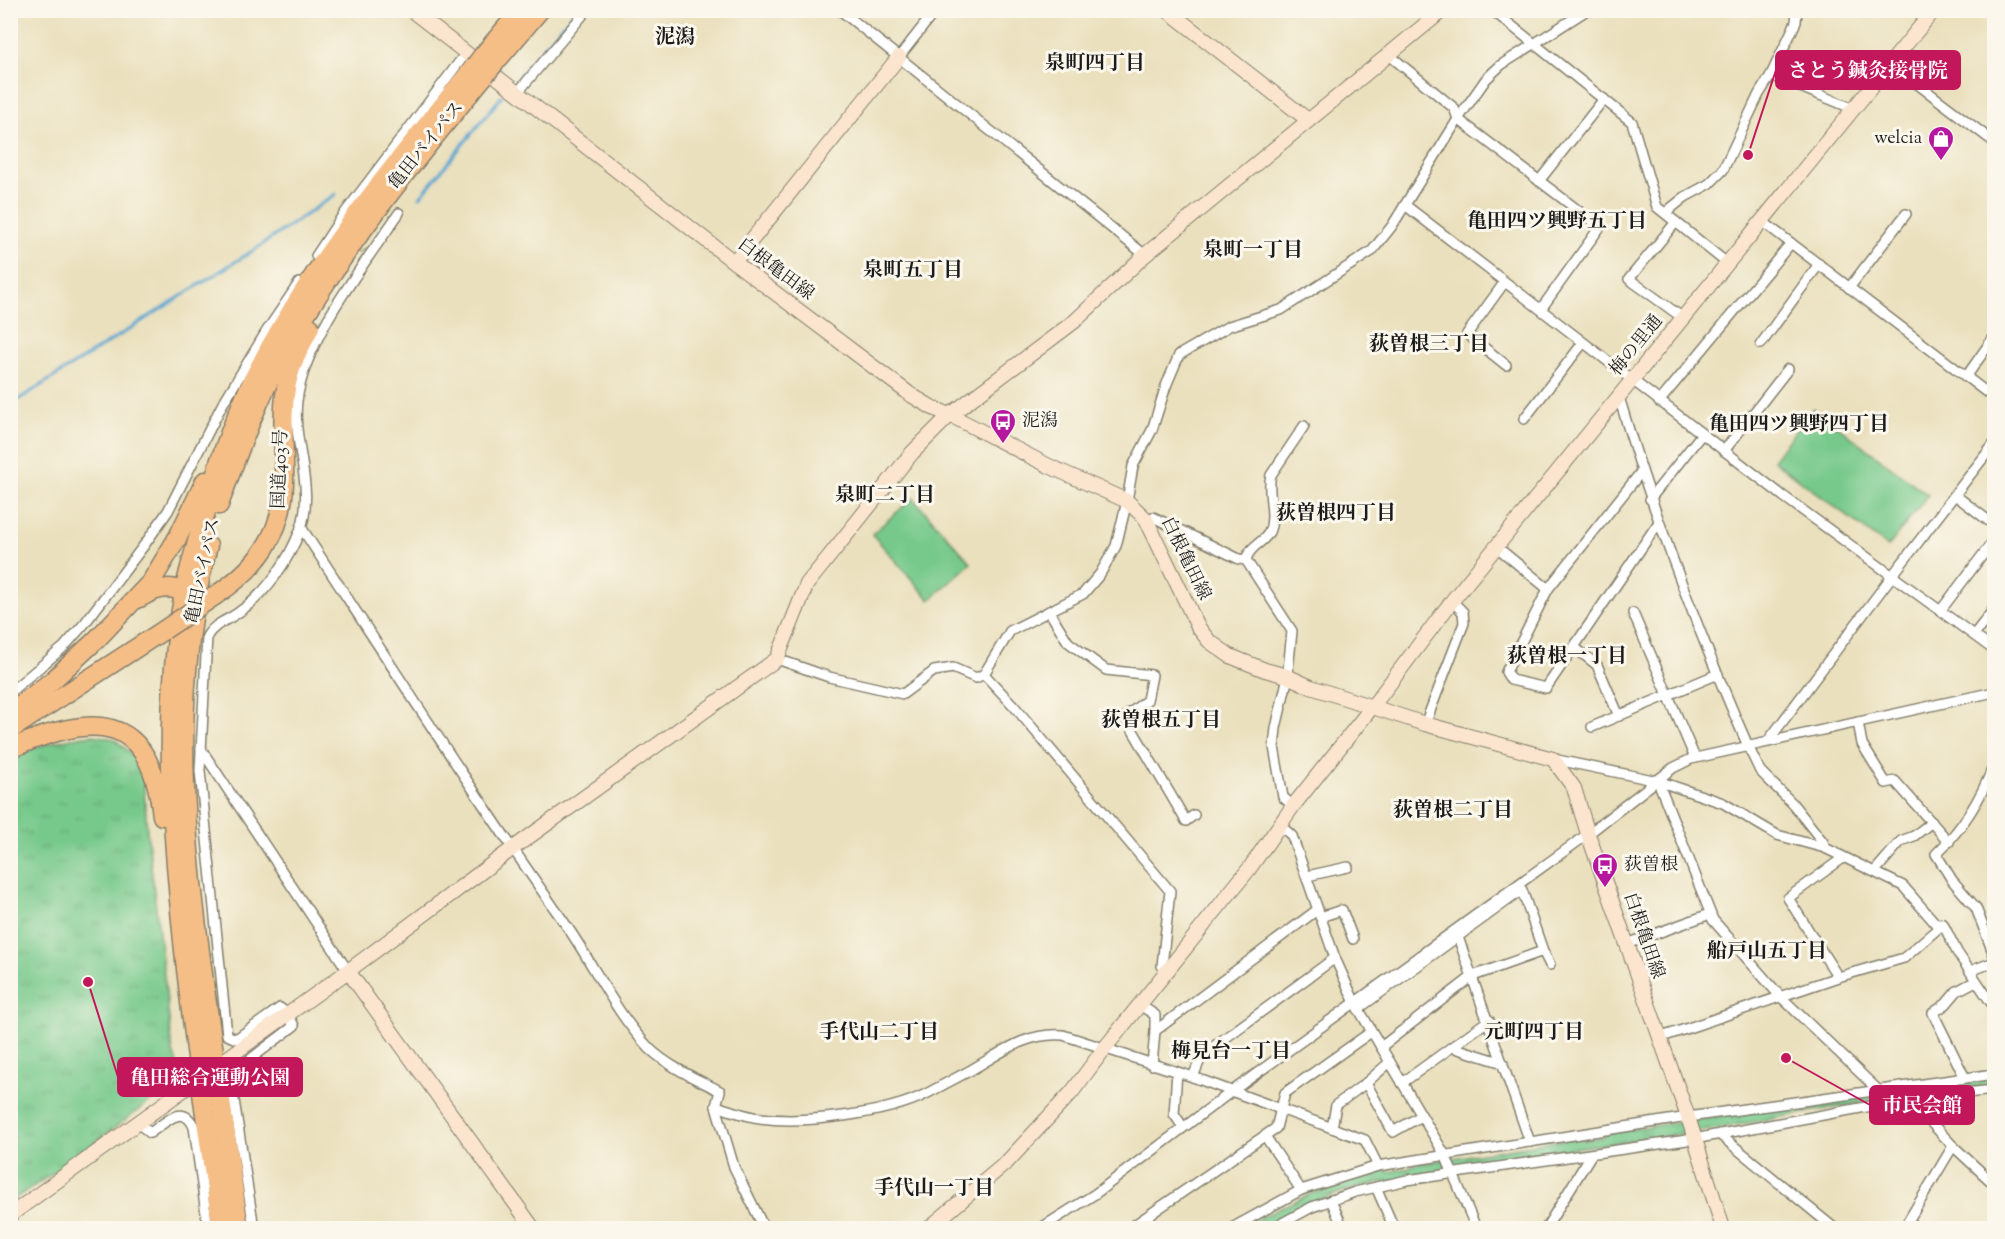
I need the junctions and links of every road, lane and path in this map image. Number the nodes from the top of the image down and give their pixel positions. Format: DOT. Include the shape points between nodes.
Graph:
graph roads {
  1 [pos="411,10"];
  2 [pos="521,10"];
  3 [pos="540,10"];
  4 [pos="586,10"];
  5 [pos="840,10"];
  6 [pos="936,10"];
  7 [pos="1167,10"];
  8 [pos="1443,10"];
  9 [pos="1492,10"];
  10 [pos="1587,10"];
  11 [pos="1797,10"];
  12 [pos="1934,10"];
  13 [pos="1536,44"];
  14 [pos="1388,54"];
  15 [pos="899,57"];
  16 [pos="480,63"];
  17 [pos="1891,64"];
  18 [pos="1772,75"];
  19 [pos="518,92"];
  20 [pos="1604,99"];
  21 [pos="1854,109"];
  22 [pos="1458,119"];
  23 [pos="1308,120"];
  24 [pos="1995,142"];
  25 [pos="1539,181"];
  26 [pos="381,204"];
  27 [pos="1405,205"];
  28 [pos="399,213"];
  29 [pos="1665,213"];
  30 [pos="1906,214"];
  31 [pos="1762,221"];
  32 [pos="1676,222"];
  33 [pos="1791,243"];
  34 [pos="1145,255"];
  35 [pos="734,262"];
  36 [pos="1728,264"];
  37 [pos="1819,264"];
  38 [pos="1504,283"];
  39 [pos="1849,288"];
  40 [pos="1541,309"];
  41 [pos="1683,318"];
  42 [pos="1995,337"];
  43 [pos="1583,342"];
  44 [pos="1761,344"];
  45 [pos="1506,365"];
  46 [pos="1788,369"];
  47 [pos="1966,377"];
  48 [pos="1632,381"];
  49 [pos="1619,397"];
  50 [pos="1995,398"];
  51 [pos="1659,402"];
  52 [pos="950,415"];
  53 [pos="1524,418"];
  54 [pos="1304,426"];
  55 [pos="1701,435"];
  56 [pos="1995,444"];
  57 [pos="1724,452"];
  58 [pos="219,462"];
  59 [pos="1641,472"];
  60 [pos="1955,495"];
  61 [pos="1650,499"];
  62 [pos="1127,501"];
  63 [pos="1146,519"];
  64 [pos="1659,522"];
  65 [pos="1995,525"];
  66 [pos="301,527"];
  67 [pos="1995,540"];
  68 [pos="1497,547"];
  69 [pos="1246,560"];
  70 [pos="1892,576"];
  71 [pos="1548,589"];
  72 [pos="190,599"];
  73 [pos="1452,601"];
  74 [pos="133,602"];
  75 [pos="1995,609"];
  76 [pos="1941,610"];
  77 [pos="1049,611"];
  78 [pos="1633,613"];
  79 [pos="1974,635"];
  80 [pos="1574,647"];
  81 [pos="1995,650"];
  82 [pos="777,659"];
  83 [pos="984,674"];
  84 [pos="1718,674"];
  85 [pos="1287,676"];
  86 [pos="10,692"];
  87 [pos="1995,692"];
  88 [pos="1668,696"];
  89 [pos="1372,707"];
  90 [pos="10,713"];
  91 [pos="1618,716"];
  92 [pos="1858,722"];
  93 [pos="1425,724"];
  94 [pos="1592,727"];
  95 [pos="10,730"];
  96 [pos="1767,741"];
  97 [pos="1749,746"];
  98 [pos="10,749"];
  99 [pos="201,749"];
  100 [pos="1695,758"];
  101 [pos="1553,759"];
  102 [pos="1993,772"];
  103 [pos="1658,781"];
  104 [pos="1293,806"];
  105 [pos="1194,815"];
  106 [pos="1932,822"];
  107 [pos="1280,825"];
  108 [pos="1588,834"];
  109 [pos="1949,842"];
  110 [pos="1825,848"];
  111 [pos="512,849"];
  112 [pos="1843,858"];
  113 [pos="1348,867"];
  114 [pos="1875,871"];
  115 [pos="1307,876"];
  116 [pos="1319,914"];
  117 [pos="1710,914"];
  118 [pos="1943,924"];
  119 [pos="1458,937"];
  120 [pos="1353,939"];
  121 [pos="1626,944"];
  122 [pos="1543,951"];
  123 [pos="1995,955"];
  124 [pos="1335,958"];
  125 [pos="1995,962"];
  126 [pos="1550,965"];
  127 [pos="348,971"];
  128 [pos="1970,971"];
  129 [pos="1168,972"];
  130 [pos="1473,976"];
  131 [pos="1838,977"];
  132 [pos="187,981"];
  133 [pos="1976,981"];
  134 [pos="1780,996"];
  135 [pos="1140,1005"];
  136 [pos="1356,1006"];
  137 [pos="1995,1007"];
  138 [pos="288,1014"];
  139 [pos="1489,1020"];
  140 [pos="1155,1031"];
  141 [pos="1371,1032"];
  142 [pos="1659,1038"];
  143 [pos="1381,1047"];
  144 [pos="1452,1047"];
  145 [pos="1104,1049"];
  146 [pos="1390,1062"];
  147 [pos="1503,1063"];
  148 [pos="1152,1065"];
  149 [pos="215,1066"];
  150 [pos="1177,1072"];
  151 [pos="1995,1074"];
  152 [pos="200,1077"];
  153 [pos="1193,1077"];
  154 [pos="1965,1078"];
  155 [pos="1366,1083"];
  156 [pos="1402,1083"];
  157 [pos="1878,1090"];
  158 [pos="1995,1090"];
  159 [pos="1231,1092"];
  160 [pos="1909,1099"];
  161 [pos="716,1106"];
  162 [pos="1281,1110"];
  163 [pos="1421,1116"];
  164 [pos="1688,1117"];
  165 [pos="138,1123"];
  166 [pos="1183,1127"];
  167 [pos="1332,1128"];
  168 [pos="1719,1134"];
  169 [pos="1265,1136"];
  170 [pos="1694,1139"];
  171 [pos="1530,1142"];
  172 [pos="1953,1146"];
  173 [pos="1445,1155"];
  174 [pos="1590,1155"];
  175 [pos="1378,1166"];
  176 [pos="1452,1172"];
  177 [pos="1995,1184"];
  178 [pos="1376,1187"];
  179 [pos="1301,1190"];
  180 [pos="249,1193"];
  181 [pos="1331,1200"];
  182 [pos="10,1215"];
  183 [pos="1142,1225"];
  184 [pos="1284,1226"];
  185 [pos="208,1228"];
  186 [pos="222,1228"];
  187 [pos="238,1228"];
  188 [pos="533,1228"];
  189 [pos="764,1228"];
  190 [pos="929,1228"];
  191 [pos="1041,1228"];
  192 [pos="1130,1228"];
  193 [pos="1232,1228"];
  194 [pos="1273,1228"];
  195 [pos="1343,1228"];
  196 [pos="1394,1228"];
  197 [pos="1476,1228"];
  198 [pos="1546,1228"];
  199 [pos="1723,1228"];
  200 [pos="1834,1228"];
  201 [pos="1904,1228"];
  1 -- 16 [label="street, 白根亀田線"];
  2 -- 16 [label="highway, 亀田バイパス"];
  3 -- 16 [label="highway, 亀田バイパス"];
  4 -- 19 [label="street"];
  5 -- 15 [label="street"];
  6 -- 15 [label="street"];
  7 -- 23 [label="street"];
  8 -- 14 [label="street"];
  9 -- 13 [label="street"];
  10 -- 13 [label="street"];
  11 -- 18 [label="street" via="1796,22"];
  12 -- 17 [label="street, 梅の里通"];
  13 -- 20 [label="street"];
  13 -- 22 [label="street" via="1486,79"];
  14 -- 22 [label="street" via="1454,108"];
  14 -- 23 [label="street"];
  15 -- 34 [label="street"];
  15 -- 35 [label="street"];
  16 -- 19 [label="street, 白根亀田線"];
  16 -- 26 [label="highway, 亀田バイパス"];
  16 -- 58 [label="highway, 亀田バイパス" via="388,173 290,313 235,420"];
  16 -- 86 [label="street" via="343,221 266,332 222,405 168,511 125,572 64,647"];
  17 -- 21 [label="street, 梅の里通"];
  17 -- 24 [label="street"];
  18 -- 21 [label="street"];
  18 -- 29 [label="street" via="1723,171"];
  19 -- 35 [label="street, 白根亀田線"];
  20 -- 25 [label="street"];
  20 -- 29 [label="street" via="1632,122 1657,207"];
  21 -- 31 [label="street, 梅の里通"];
  22 -- 25 [label="street"];
  22 -- 27 [label="street"];
  23 -- 34 [label="street"];
  25 -- 40 [label="street" via="1600,227"];
  26 -- 72 [label="highway, 亀田バイパス" via="340,261 273,372 247,427"];
  26 -- 95 [label="highway, 国道403号, bridge" via="313,321 288,376 283,412 284,484 279,519 267,547 235,582"];
  27 -- 38 [label="street"];
  27 -- 62 [label="street" via="1372,251 1281,310 1229,326 1179,356 1152,430 1133,466"];
  28 -- 66 [label="street" via="366,255 330,314 314,347 297,400 305,486"];
  29 -- 32 [label="street"];
  30 -- 39 [label="street"];
  31 -- 33 [label="street"];
  31 -- 36 [label="street, 梅の里通"];
  32 -- 36 [label="street"];
  32 -- 41 [label="street" via="1629,279"];
  33 -- 37 [label="street"];
  33 -- 51 [label="street"];
  34 -- 52 [label="street" via="1075,321"];
  35 -- 52 [label="street, 白根亀田線" via="911,395"];
  36 -- 41 [label="street, 梅の里通"];
  37 -- 39 [label="street"];
  37 -- 44 [label="street"];
  38 -- 40 [label="street"];
  38 -- 45 [label="street" via="1467,334"];
  39 -- 47 [label="street"];
  40 -- 43 [label="street"];
  41 -- 48 [label="street, 梅の里通"];
  42 -- 47 [label="street"];
  43 -- 48 [label="street"];
  43 -- 53 [label="street"];
  46 -- 57 [label="street"];
  47 -- 50 [label="street"];
  48 -- 49 [label="street, 梅の里通"];
  48 -- 51 [label="street"];
  49 -- 59 [label="street"];
  49 -- 68 [label="street, 梅の里通"];
  51 -- 55 [label="street"];
  52 -- 62 [label="street, 白根亀田線"];
  52 -- 82 [label="street" via="912,453 807,584"];
  54 -- 69 [label="street" via="1271,475 1269,532 1248,552"];
  55 -- 57 [label="street"];
  55 -- 61 [label="street"];
  56 -- 60 [label="street"];
  57 -- 70 [label="street"];
  58 -- 72 [label="highway, 亀田バイパス" via="195,544"];
  58 -- 74 [label="highway" via="203,484 164,562"];
  59 -- 61 [label="street"];
  59 -- 71 [label="street"];
  60 -- 65 [label="street"];
  60 -- 70 [label="street"];
  61 -- 64 [label="street"];
  62 -- 63 [label="street, 白根亀田線"];
  62 -- 77 [label="street" via="1116,546 1100,574 1083,594"];
  63 -- 69 [label="street" via="1154,517"];
  63 -- 85 [label="street, 白根亀田線" via="1198,627 1209,641 1230,656"];
  64 -- 80 [label="street"];
  64 -- 84 [label="street"];
  66 -- 99 [label="street" via="272,580 256,599 212,627 207,636"];
  66 -- 111 [label="street"];
  67 -- 76 [label="street"];
  68 -- 71 [label="street"];
  68 -- 73 [label="street, 梅の里通"];
  69 -- 85 [label="street" via="1292,631"];
  70 -- 76 [label="street"];
  70 -- 96 [label="street"];
  71 -- 80 [label="street" via="1506,672 1511,680 1546,688"];
  72 -- 74 [label="highway" via="166,587"];
  72 -- 132 [label="highway, 亀田バイパス" via="176,646 171,720 171,797"];
  72 -- 149 [label="highway, 亀田バイパス" via="184,801"];
  73 -- 89 [label="street, 梅の里通"];
  73 -- 93 [label="street" via="1463,612 1464,622"];
  74 -- 90 [label="highway" via="61,672"];
  75 -- 79 [label="street"];
  76 -- 79 [label="street"];
  77 -- 83 [label="street" via="1010,631"];
  77 -- 105 [label="street" via="1068,642 1106,670 1152,675 1147,700 1125,717 1185,820"];
  78 -- 88 [label="street"];
  79 -- 81 [label="street"];
  80 -- 91 [label="street" via="1597,665"];
  82 -- 83 [label="street" via="829,677 903,694 934,671 953,668 976,678"];
  82 -- 111 [label="street"];
  83 -- 129 [label="street" via="1170,891 1162,966"];
  84 -- 88 [label="street"];
  84 -- 97 [label="street"];
  85 -- 89 [label="street, 白根亀田線"];
  85 -- 104 [label="street" via="1274,747 1283,797"];
  87 -- 92 [label="street"];
  88 -- 91 [label="street"];
  88 -- 100 [label="street"];
  89 -- 93 [label="street, 白根亀田線"];
  89 -- 104 [label="street, 梅の里通"];
  91 -- 94 [label="street"];
  92 -- 96 [label="street"];
  92 -- 106 [label="street" via="1862,744 1886,783 1895,781"];
  93 -- 101 [label="street, 白根亀田線"];
  96 -- 97 [label="street"];
  97 -- 100 [label="street"];
  97 -- 110 [label="street" via="1760,771 1792,803"];
  98 -- 132 [label="highway" via="76,727 98,726 121,731 139,747 153,770 161,806"];
  99 -- 127 [label="street"];
  99 -- 138 [label="street" via="227,1035 236,1039 280,1008"];
  100 -- 103 [label="street" via="1673,768"];
  101 -- 103 [label="street"];
  101 -- 108 [label="street, 白根亀田線" via="1574,788"];
  102 -- 109 [label="street" via="1974,809"];
  103 -- 108 [label="street"];
  103 -- 110 [label="street" via="1723,803 1777,835"];
  103 -- 117 [label="street"];
  104 -- 107 [label="street, 梅の里通"];
  106 -- 109 [label="street"];
  106 -- 114 [label="street" via="1901,841"];
  107 -- 115 [label="street" via="1292,836"];
  107 -- 129 [label="street, 梅の里通"];
  108 -- 121 [label="street, 白根亀田線"];
  108 -- 136 [label="street"];
  109 -- 123 [label="street" via="1936,854 1976,908"];
  110 -- 112 [label="street"];
  111 -- 127 [label="street"];
  111 -- 161 [label="street" via="579,943 633,1030 652,1051 720,1090"];
  112 -- 114 [label="street"];
  112 -- 131 [label="street" via="1788,898"];
  113 -- 115 [label="street"];
  114 -- 118 [label="street" via="1903,886 1936,924"];
  115 -- 116 [label="street"];
  116 -- 120 [label="street" via="1342,910"];
  116 -- 124 [label="street"];
  116 -- 140 [label="street"];
  117 -- 121 [label="street"];
  117 -- 134 [label="street"];
  118 -- 128 [label="street"];
  118 -- 131 [label="street" via="1904,958"];
  119 -- 122 [label="street" via="1522,890"];
  119 -- 130 [label="street"];
  119 -- 136 [label="street"];
  121 -- 142 [label="street, 白根亀田線"];
  122 -- 126 [label="street"];
  122 -- 130 [label="street"];
  124 -- 136 [label="street"];
  124 -- 153 [label="street" via="1202,1055"];
  125 -- 128 [label="street"];
  127 -- 138 [label="street"];
  127 -- 188 [label="street"];
  128 -- 133 [label="street"];
  129 -- 135 [label="street, 梅の里通"];
  130 -- 139 [label="street"];
  130 -- 143 [label="street"];
  131 -- 134 [label="street"];
  132 -- 152 [label="highway, 亀田バイパス"];
  133 -- 137 [label="street"];
  133 -- 154 [label="street" via="1957,991 1933,1013"];
  134 -- 142 [label="street"];
  134 -- 157 [label="street"];
  135 -- 140 [label="street" via="1155,1015"];
  135 -- 145 [label="street, 梅の里通"];
  136 -- 141 [label="street"];
  136 -- 159 [label="street"];
  138 -- 149 [label="street"];
  138 -- 180 [label="street" via="294,1026 240,1067 231,1082 254,1228"];
  139 -- 144 [label="street"];
  139 -- 147 [label="street"];
  140 -- 148 [label="street"];
  141 -- 143 [label="street"];
  141 -- 162 [label="street" via="1285,1093"];
  142 -- 164 [label="street, 白根亀田線"];
  143 -- 146 [label="street"];
  144 -- 147 [label="street"];
  144 -- 156 [label="street"];
  145 -- 148 [label="street"];
  145 -- 161 [label="street" via="1063,1035 1034,1037 999,1052 922,1096 847,1115 760,1118"];
  145 -- 190 [label="street, 梅の里通" via="1040,1128 972,1194"];
  146 -- 155 [label="street"];
  146 -- 156 [label="street"];
  147 -- 171 [label="street"];
  148 -- 150 [label="street"];
  149 -- 152 [label="street"];
  149 -- 187 [label="highway, 亀田バイパス"];
  150 -- 153 [label="street"];
  150 -- 166 [label="street" via="1174,1114"];
  151 -- 154 [label="street"];
  152 -- 165 [label="street"];
  152 -- 186 [label="highway, 亀田バイパス"];
  153 -- 159 [label="street"];
  154 -- 157 [label="street"];
  155 -- 163 [label="street" via="1393,1132"];
  155 -- 167 [label="street" via="1336,1106"];
  156 -- 163 [label="street"];
  157 -- 164 [label="street"];
  158 -- 160 [label="street"];
  159 -- 162 [label="street"];
  159 -- 166 [label="street"];
  160 -- 168 [label="street"];
  160 -- 172 [label="street"];
  161 -- 189 [label="street" via="734,1167"];
  162 -- 167 [label="street"];
  162 -- 169 [label="street" via="1276,1128"];
  163 -- 173 [label="street"];
  164 -- 170 [label="street, 白根亀田線"];
  164 -- 171 [label="street"];
  165 -- 182 [label="street"];
  165 -- 185 [label="street" via="150,1133 177,1115 190,1119"];
  166 -- 191 [label="street" via="1095,1194"];
  167 -- 175 [label="street" via="1365,1140"];
  168 -- 170 [label="street"];
  168 -- 200 [label="street"];
  169 -- 179 [label="street"];
  169 -- 183 [label="street"];
  170 -- 174 [label="street"];
  170 -- 199 [label="street, 白根亀田線"];
  171 -- 173 [label="street"];
  172 -- 177 [label="street"];
  172 -- 201 [label="street"];
  173 -- 175 [label="street"];
  173 -- 176 [label="street"];
  174 -- 176 [label="street"];
  174 -- 198 [label="street"];
  175 -- 179 [label="street"];
  176 -- 178 [label="street"];
  176 -- 197 [label="street"];
  178 -- 181 [label="street"];
  178 -- 196 [label="street"];
  179 -- 193 [label="street"];
  181 -- 184 [label="street" via="1312,1207"];
  181 -- 195 [label="street"];
  183 -- 192 [label="street"];
  184 -- 194 [label="street"];
}
